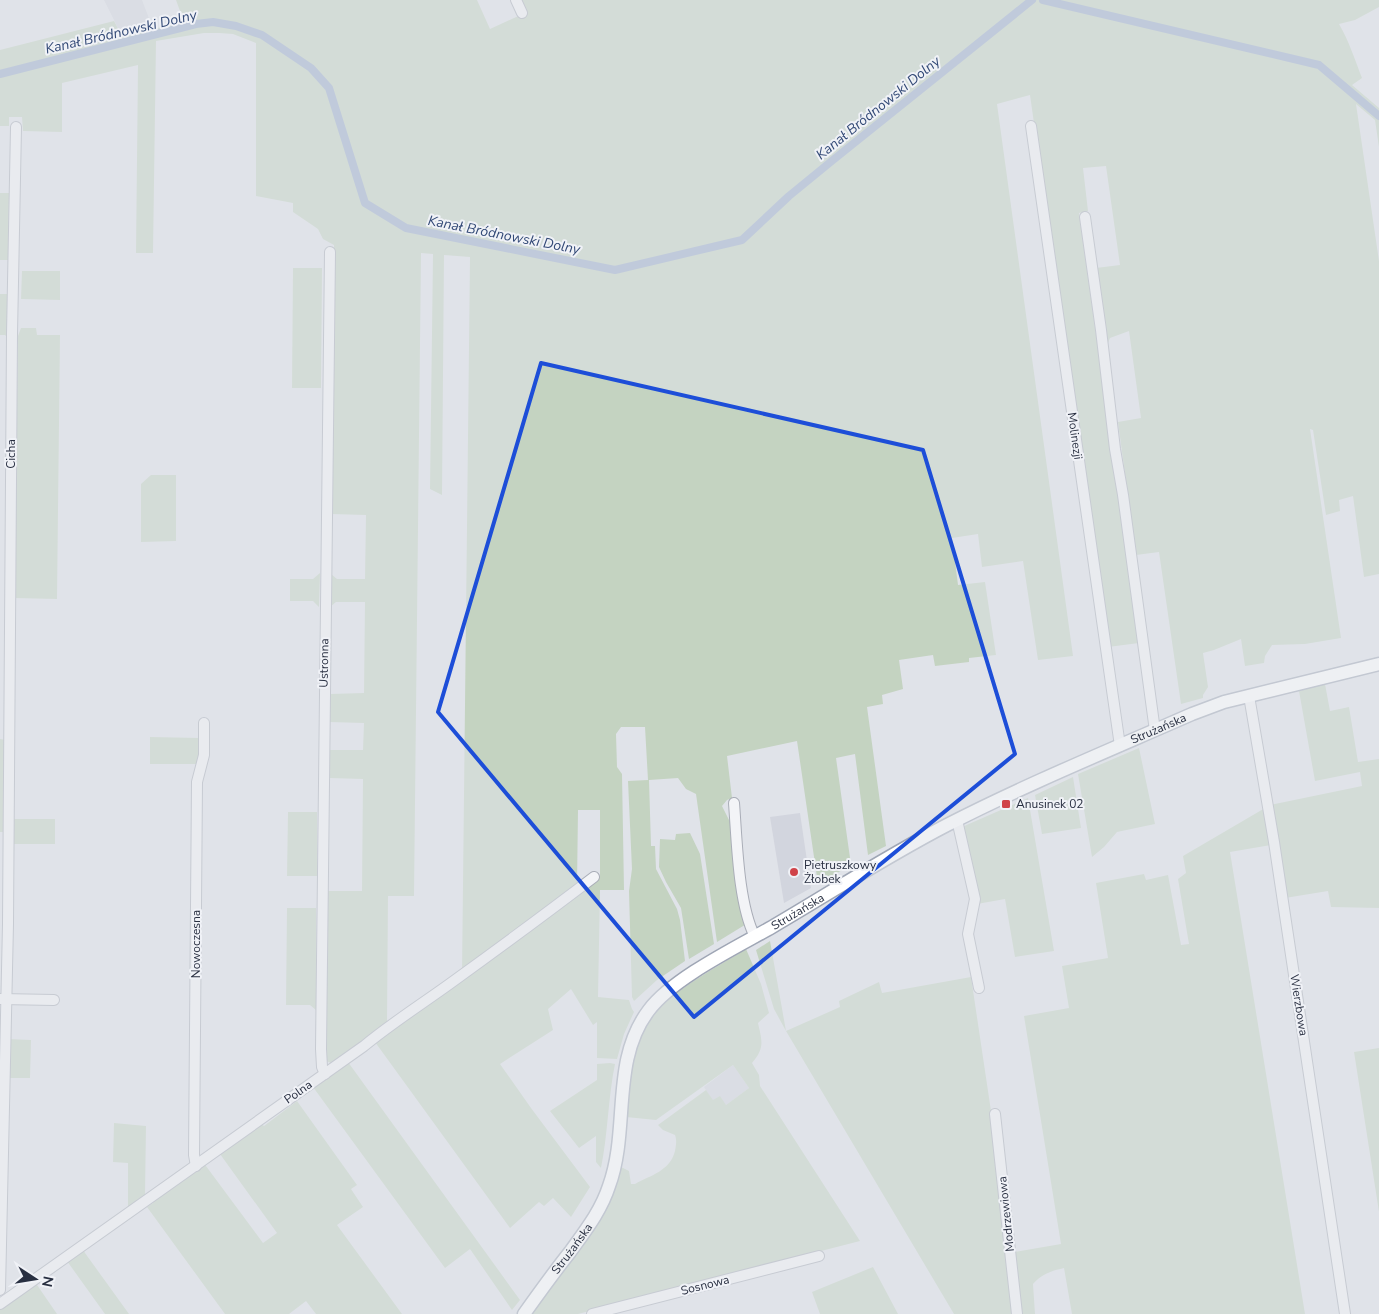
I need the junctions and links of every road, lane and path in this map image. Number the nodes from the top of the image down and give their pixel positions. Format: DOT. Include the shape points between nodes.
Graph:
graph roads {
  1 [pos="516,0"];
  2 [pos="522,13"];
  3 [pos="1031,126"];
  4 [pos="16,127"];
  5 [pos="1086,217"];
  6 [pos="330,252"];
  7 [pos="1379,664"];
  8 [pos="1249,696"];
  9 [pos="204,723"];
  10 [pos="1155,731"];
  11 [pos="1120,746"];
  12 [pos="734,803"];
  13 [pos="957,820"];
  14 [pos="594,877"];
  15 [pos="755,937"];
  16 [pos="979,988"];
  17 [pos="3,999"];
  18 [pos="54,1000"];
  19 [pos="325,1074"];
  20 [pos="996,1114"];
  21 [pos="196,1166"];
  22 [pos="819,1256"];
  23 [pos="0,1290"];
  24 [pos="0,1304"];
  25 [pos="524,1314"];
  26 [pos="592,1314"];
  27 [pos="1017,1314"];
  28 [pos="1346,1314"];
  1 -- 2 [label="street"];
  3 -- 11 [label="street, Molinezji"];
  4 -- 17 [label="street, Cicha"];
  5 -- 10 [label="street"];
  6 -- 19 [label="street, Ustronna" via="321,1039"];
  7 -- 8 [label="main road, Strużańska"];
  8 -- 10 [label="main road, Strużańska" via="1224,702"];
  8 -- 28 [label="street, Wierzbowa"];
  9 -- 21 [label="street, Nowoczesna" via="204,755 197,782"];
  10 -- 11 [label="main road, Strużańska"];
  11 -- 13 [label="main road, Strużańska"];
  12 -- 15 [label="street" via="742,885"];
  13 -- 15 [label="main road, Strużańska"];
  13 -- 16 [label="street" via="975,899 968,934"];
  14 -- 19 [label="street, Polna"];
  15 -- 25 [label="main road, Strużańska" via="693,973 646,1015 629,1052 610,1186 597,1214"];
  17 -- 18 [label="street"];
  17 -- 23 [label="street, Cicha"];
  19 -- 21 [label="street, Polna"];
  20 -- 27 [label="street, Modrzewiowa"];
  21 -- 24 [label="street, Polna"];
  22 -- 26 [label="street, Sosnowa"];
}
